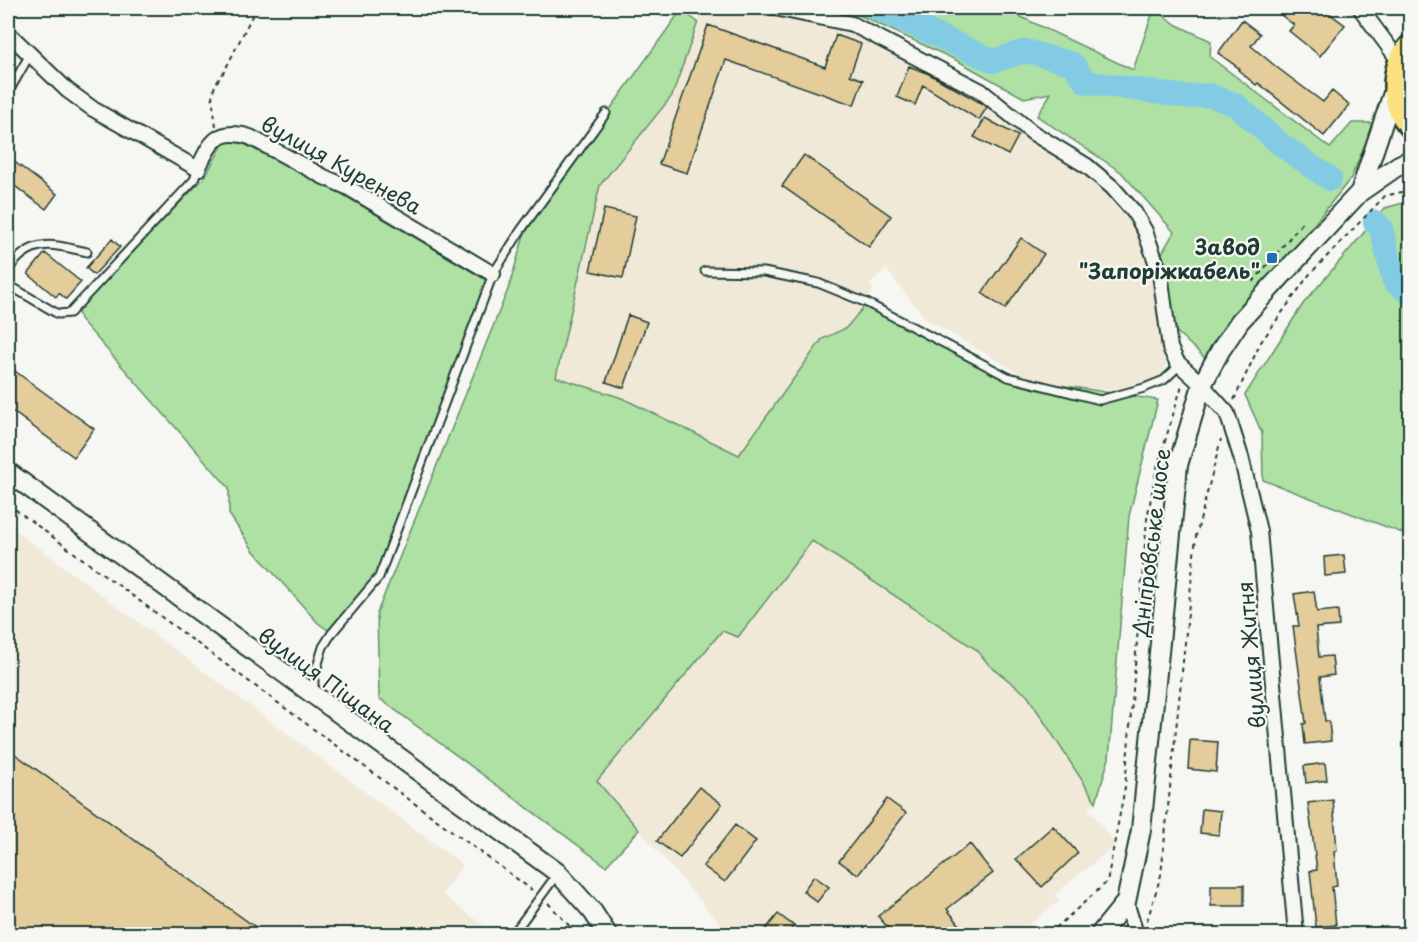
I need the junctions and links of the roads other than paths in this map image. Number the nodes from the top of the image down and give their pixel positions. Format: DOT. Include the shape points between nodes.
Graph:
graph roads {
  1 [pos="775,8"];
  2 [pos="1360,8"];
  3 [pos="8,33"];
  4 [pos="1410,34"];
  5 [pos="1405,54"];
  6 [pos="29,56"];
  7 [pos="1395,87"];
  8 [pos="8,93"];
  9 [pos="606,113"];
  10 [pos="1410,126"];
  11 [pos="1410,160"];
  12 [pos="198,169"];
  13 [pos="1360,192"];
  14 [pos="87,252"];
  15 [pos="8,270"];
  16 [pos="705,271"];
  17 [pos="493,274"];
  18 [pos="8,283"];
  19 [pos="1180,365"];
  20 [pos="1202,385"];
  21 [pos="8,472"];
  22 [pos="314,697"];
  23 [pos="558,873"];
  24 [pos="1126,902"];
  25 [pos="1140,931"];
  26 [pos="513,934"];
  27 [pos="607,934"];
  28 [pos="1100,934"];
  29 [pos="1296,934"];
  1 -- 19 [label="street" via="852,24 981,91 1033,133 1087,166 1112,187 1145,231 1160,273 1170,348"];
  2 -- 5 [label="street"];
  3 -- 6 [label="street"];
  4 -- 5 [label="main road"];
  5 -- 7 [label="main road"];
  6 -- 8 [label="lane"];
  6 -- 12 [label="street" via="93,109"];
  7 -- 10 [label="main road" via="1400,111"];
  7 -- 13 [label="street"];
  9 -- 17 [label="lane"];
  11 -- 13 [label="street, Дніпровське шосе"];
  12 -- 17 [label="street, вулиця Куренева" via="219,136 239,133 347,187"];
  12 -- 18 [label="lane" via="194,180 72,312 58,314"];
  13 -- 20 [label="street, Дніпровське шосе" via="1240,321"];
  14 -- 15 [label="lane" via="38,245 16,259"];
  16 -- 19 [label="lane" via="764,272 819,283 867,303 1008,377 1100,400 1164,380"];
  17 -- 22 [label="lane" via="379,577 323,646 314,677"];
  19 -- 20 [label="street, вулиця Житня"];
  20 -- 24 [label="street, Дніпровське шосе" via="1178,465 1141,830"];
  20 -- 29 [label="street, вулиця Житня" via="1227,414 1259,531"];
  21 -- 22 [label="street, вулиця Піщана"];
  22 -- 23 [label="street, вулиця Піщана"];
  23 -- 26 [label="lane"];
  23 -- 27 [label="street, вулиця Піщана"];
  24 -- 25 [label="street"];
  24 -- 28 [label="street, Дніпровське шосе"];
}
